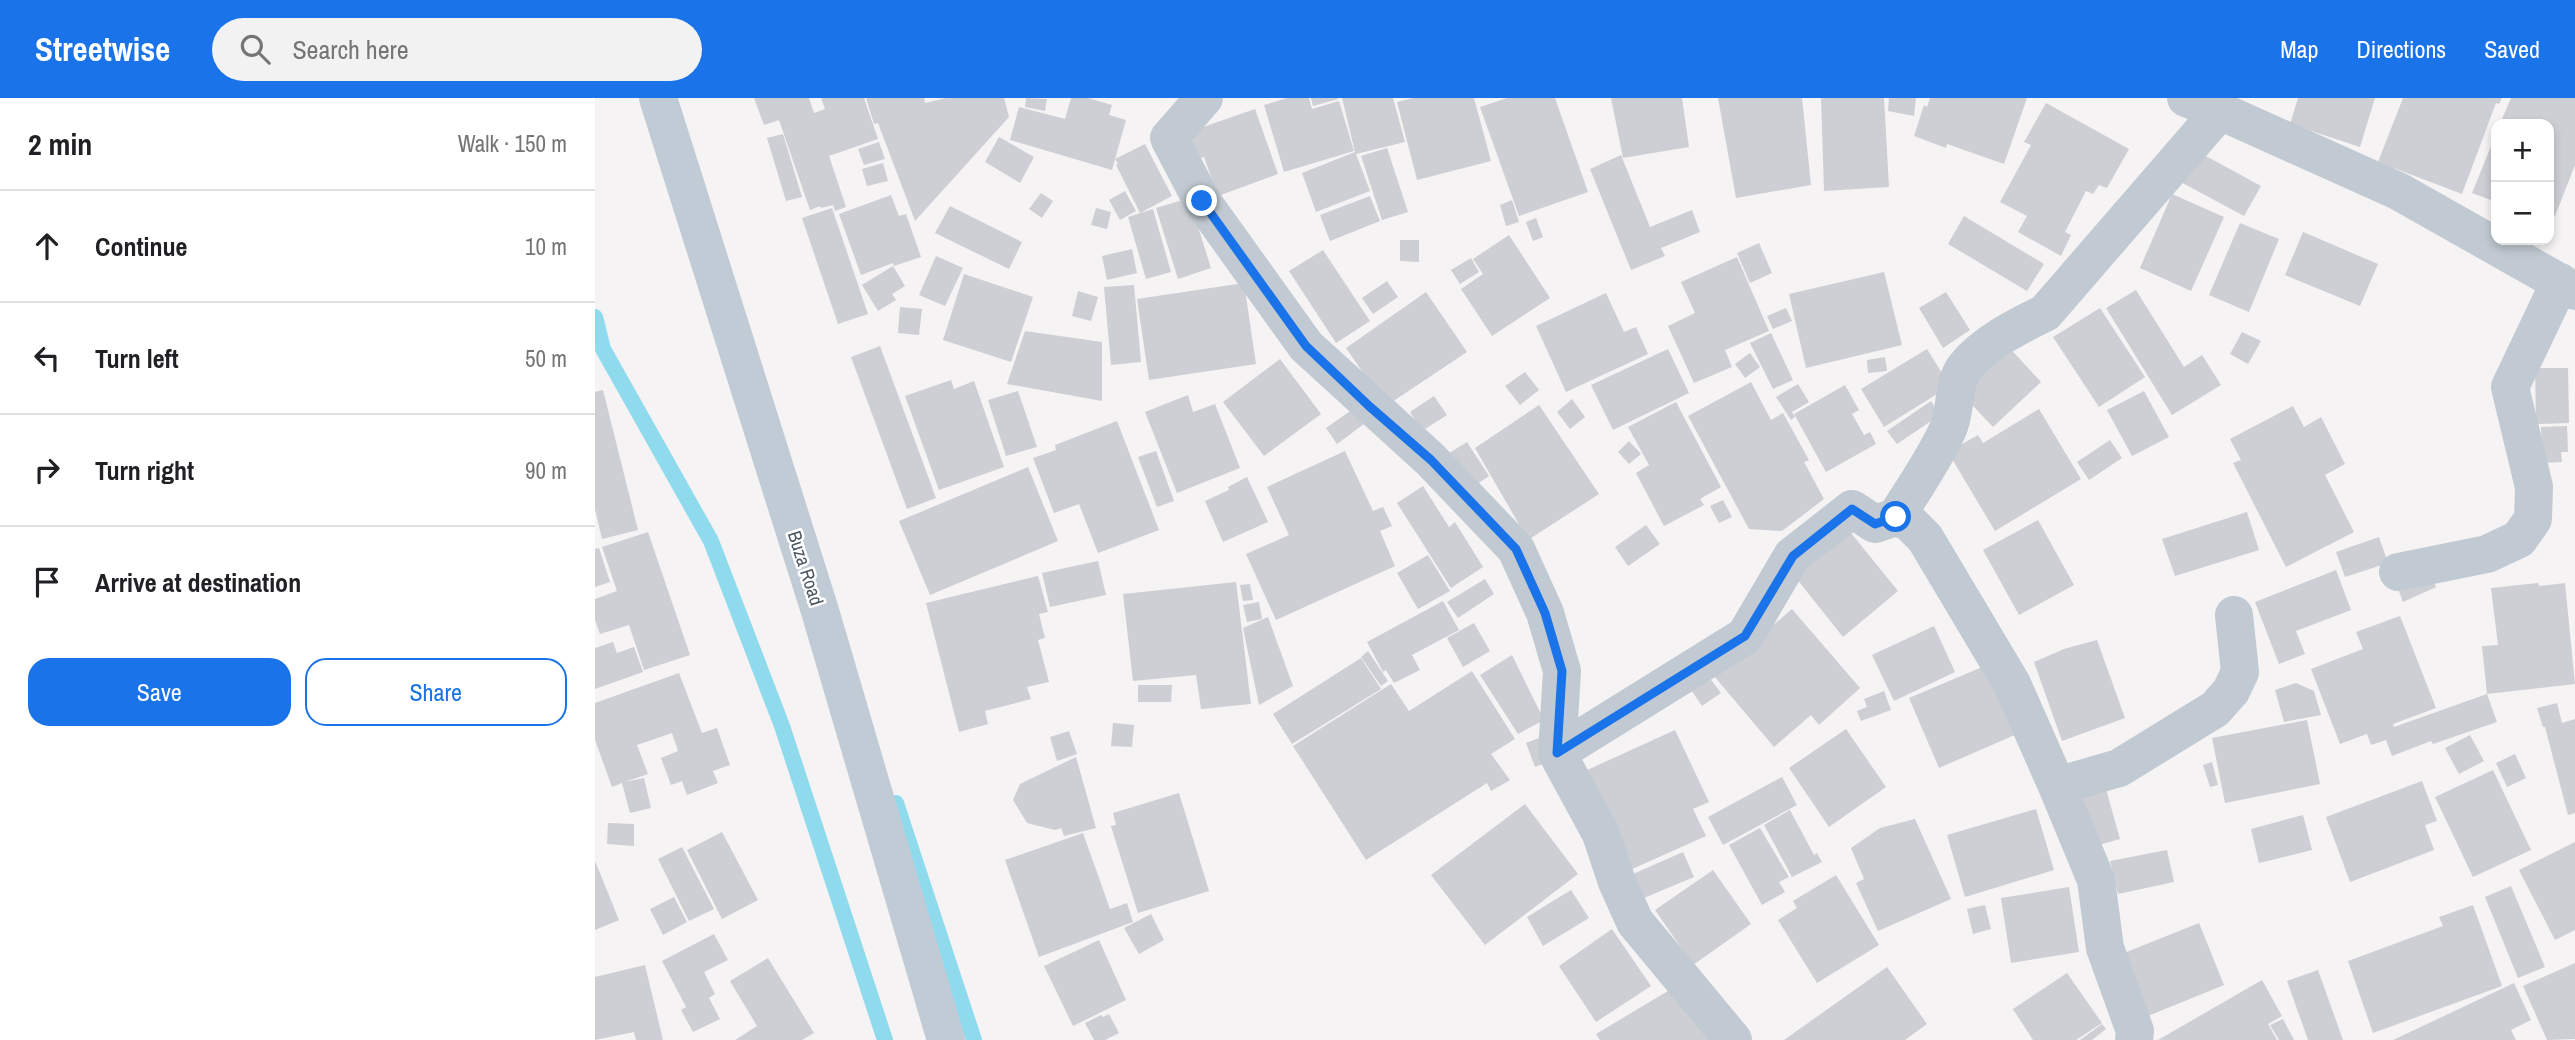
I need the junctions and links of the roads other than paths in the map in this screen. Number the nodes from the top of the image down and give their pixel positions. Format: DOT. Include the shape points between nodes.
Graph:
graph roads {
  1 [pos="657,98"];
  2 [pos="1204,98"];
  3 [pos="2203,104"];
  4 [pos="2567,286"];
  5 [pos="1896,517"];
  6 [pos="2397,572"];
  7 [pos="2234,615"];
  8 [pos="1557,753"];
  9 [pos="2057,786"];
  10 [pos="946,1040"];
  11 [pos="1733,1040"];
  12 [pos="2134,1040"];
  1 -- 10 [label="main road, Buza Road" via="816,598"];
  2 -- 8 [label="street" via="1169,138 1202,201 1306,346 1431,460 1516,549 1545,613 1562,671"];
  3 -- 4 [label="street" via="2398,191"];
  3 -- 5 [label="street" via="2045,313 2007,331 1963,368 1950,425"];
  4 -- 6 [label="street" via="2510,387 2534,487 2533,519 2519,539 2487,554"];
  5 -- 8 [label="street" via="1875,524 1852,509 1793,556 1745,636"];
  5 -- 9 [label="street" via="1909,522 1925,538 1945,570 2012,684"];
  7 -- 9 [label="street" via="2240,672 2215,709 2119,768"];
  8 -- 11 [label="street" via="1601,834 1635,922"];
  9 -- 12 [label="street" via="2096,880 2105,948 2135,1031"];
}
